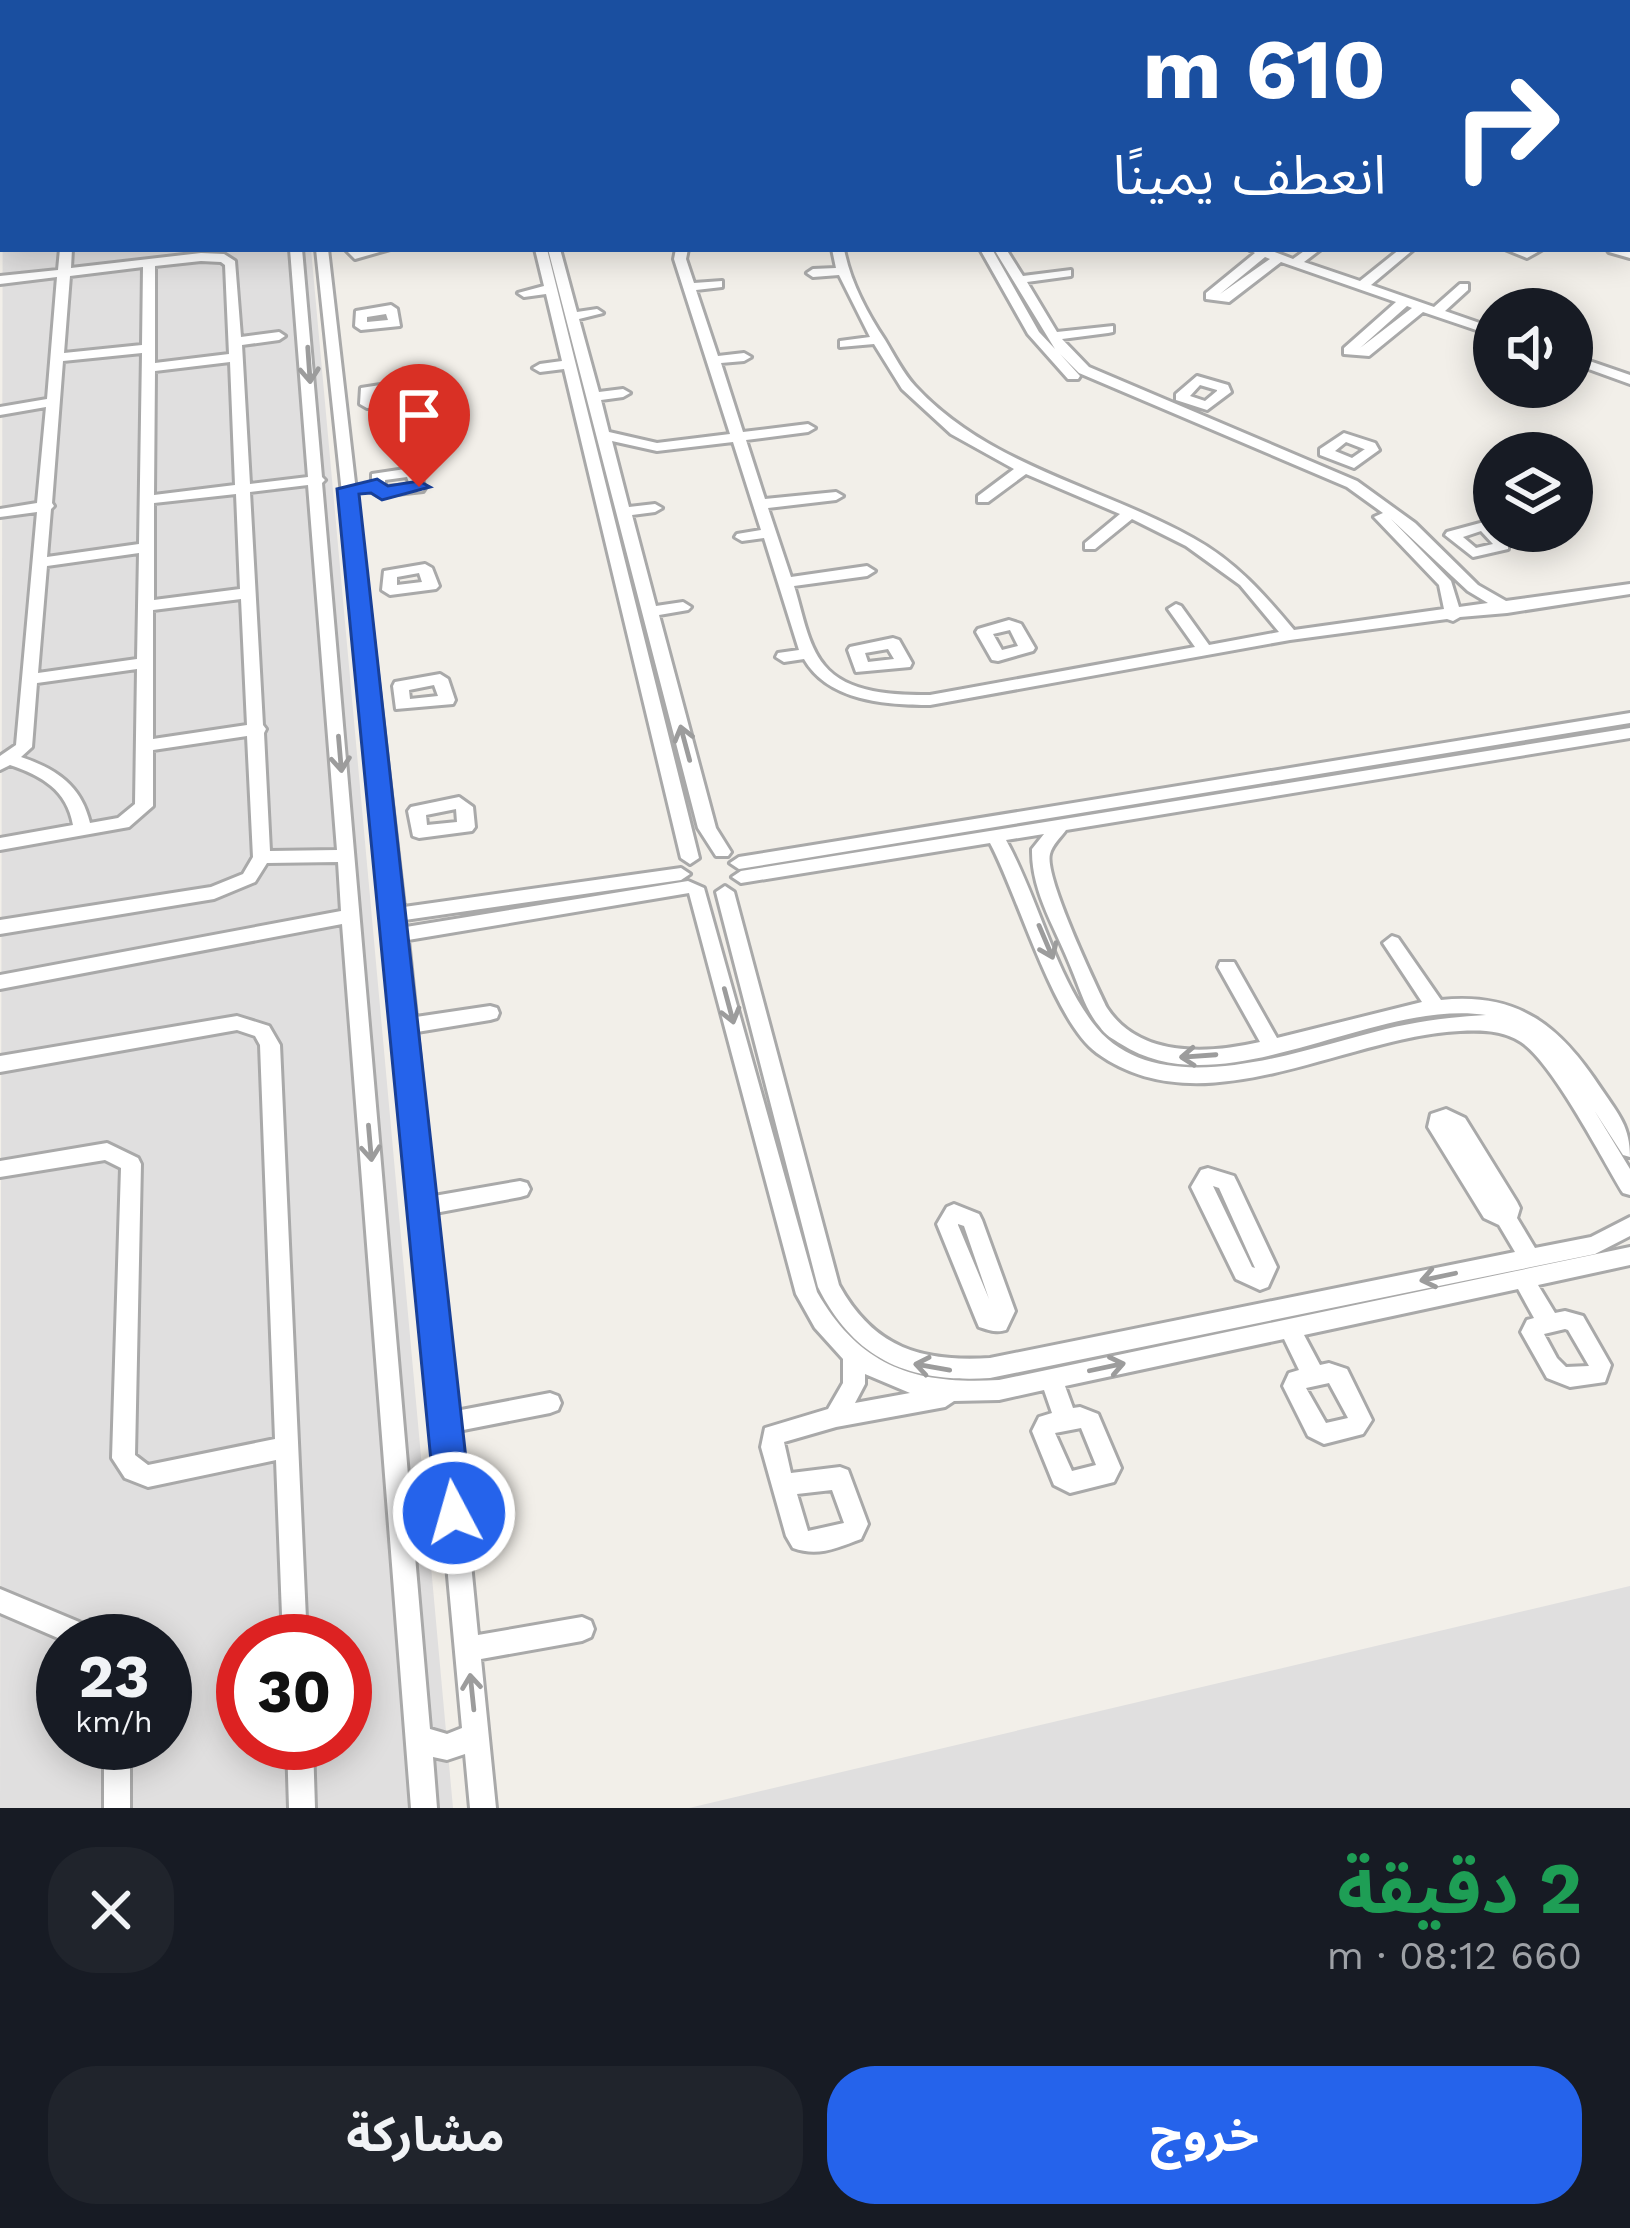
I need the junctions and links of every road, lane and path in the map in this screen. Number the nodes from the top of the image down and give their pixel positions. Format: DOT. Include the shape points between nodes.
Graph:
graph roads {
  1 [pos="66,252"];
  2 [pos="296,252"];
  3 [pos="322,252"];
  4 [pos="542,252"];
  5 [pos="555,252"];
  6 [pos="683,252"];
  7 [pos="836,252"];
  8 [pos="988,252"];
  9 [pos="1002,252"];
  10 [pos="1258,252"];
  11 [pos="1262,252"];
  12 [pos="1311,252"];
  13 [pos="1404,252"];
  14 [pos="1279,258"];
  15 [pos="149,262"];
  16 [pos="1295,263"];
  17 [pos="66,271"];
  18 [pos="844,271"];
  19 [pos="813,273"];
  20 [pos="1066,273"];
  21 [pos="0,280"];
  22 [pos="1018,280"];
  23 [pos="1227,281"];
  24 [pos="718,284"];
  25 [pos="1242,286"];
  26 [pos="1362,286"];
  27 [pos="690,287"];
  28 [pos="1464,287"];
  29 [pos="551,289"];
  30 [pos="524,292"];
  31 [pos="1405,301"];
  32 [pos="1429,309"];
  33 [pos="597,314"];
  34 [pos="572,316"];
  35 [pos="359,320"];
  36 [pos="329,323"];
  37 [pos="1473,325"];
  38 [pos="1108,329"];
  39 [pos="1365,334"];
  40 [pos="279,336"];
  41 [pos="1054,337"];
  42 [pos="572,340"];
  43 [pos="875,340"];
  44 [pos="1381,340"];
  45 [pos="844,344"];
  46 [pos="148,348"];
  47 [pos="235,350"];
  48 [pos="744,356"];
  49 [pos="58,358"];
  50 [pos="715,361"];
  51 [pos="571,364"];
  52 [pos="1593,367"];
  53 [pos="148,368"];
  54 [pos="540,368"];
  55 [pos="1630,380"];
  56 [pos="623,393"];
  57 [pos="593,397"];
  58 [pos="365,398"];
  59 [pos="54,402"];
  60 [pos="338,402"];
  61 [pos="1193,402"];
  62 [pos="0,411"];
  63 [pos="1180,413"];
  64 [pos="808,428"];
  65 [pos="1215,432"];
  66 [pos="603,435"];
  67 [pos="742,440"];
  68 [pos="657,447"];
  69 [pos="612,470"];
  70 [pos="1024,470"];
  71 [pos="318,481"];
  72 [pos="377,485"];
  73 [pos="243,489"];
  74 [pos="348,489"];
  75 [pos="836,496"];
  76 [pos="983,499"];
  77 [pos="147,500"];
  78 [pos="762,504"];
  79 [pos="47,506"];
  80 [pos="655,508"];
  81 [pos="623,512"];
  82 [pos="0,513"];
  83 [pos="1130,513"];
  84 [pos="771,533"];
  85 [pos="742,537"];
  86 [pos="1458,541"];
  87 [pos="1090,546"];
  88 [pos="147,547"];
  89 [pos="1434,547"];
  90 [pos="42,562"];
  91 [pos="867,571"];
  92 [pos="631,573"];
  93 [pos="787,582"];
  94 [pos="388,583"];
  95 [pos="359,587"];
  96 [pos="1630,590"];
  97 [pos="248,593"];
  98 [pos="146,606"];
  99 [pos="682,607"];
  100 [pos="1507,608"];
  101 [pos="1176,609"];
  102 [pos="650,612"];
  103 [pos="1453,616"];
  104 [pos="1290,635"];
  105 [pos="1205,651"];
  106 [pos="1012,654"];
  107 [pos="784,657"];
  108 [pos="858,659"];
  109 [pos="812,660"];
  110 [pos="146,663"];
  111 [pos="31,679"];
  112 [pos="1028,683"];
  113 [pos="400,696"];
  114 [pos="372,701"];
  115 [pos="1630,718"];
  116 [pos="258,729"];
  117 [pos="1630,734"];
  118 [pos="146,745"];
  119 [pos="6,762"];
  120 [pos="416,823"];
  121 [pos="1059,828"];
  122 [pos="384,829"];
  123 [pos="83,830"];
  124 [pos="995,836"];
  125 [pos="0,844"];
  126 [pos="722,852"];
  127 [pos="348,856"];
  128 [pos="262,857"];
  129 [pos="689,878"];
  130 [pos="735,878"];
  131 [pos="352,916"];
  132 [pos="396,925"];
  133 [pos="0,927"];
  134 [pos="1393,943"];
  135 [pos="1227,967"];
  136 [pos="0,982"];
  137 [pos="1437,1010"];
  138 [pos="490,1013"];
  139 [pos="1354,1025"];
  140 [pos="406,1026"];
  141 [pos="1270,1043"];
  142 [pos="1366,1044"];
  143 [pos="0,1064"];
  144 [pos="778,1093"];
  145 [pos="754,1097"];
  146 [pos="1622,1123"];
  147 [pos="1630,1148"];
  148 [pos="1473,1166"];
  149 [pos="0,1169"];
  150 [pos="1628,1181"];
  151 [pos="520,1189"];
  152 [pos="424,1206"];
  153 [pos="1630,1226"];
  154 [pos="1630,1256"];
  155 [pos="988,1263"];
  156 [pos="965,1268"];
  157 [pos="1527,1268"];
  158 [pos="1260,1281"];
  159 [pos="1282,1319"];
  160 [pos="998,1323"];
  161 [pos="1549,1324"];
  162 [pos="854,1359"];
  163 [pos="1013,1363"];
  164 [pos="1314,1376"];
  165 [pos="1051,1379"];
  166 [pos="969,1393"];
  167 [pos="550,1403"];
  168 [pos="836,1417"];
  169 [pos="1066,1420"];
  170 [pos="445,1423"];
  171 [pos="287,1447"];
  172 [pos="784,1485"];
  173 [pos="0,1601"];
  174 [pos="294,1614"];
  175 [pos="36,1616"];
  176 [pos="582,1629"];
  177 [pos="467,1649"];
  178 [pos="476,1733"];
  179 [pos="417,1735"];
  180 [pos="117,1770"];
  181 [pos="301,1770"];
  182 [pos="117,1808"];
  183 [pos="302,1808"];
  184 [pos="424,1808"];
  185 [pos="484,1808"];
  1 -- 17 [label="street"];
  2 -- 71 [label="street, one-way"];
  3 -- 36 [label="street"];
  4 -- 29 [label="street"];
  5 -- 34 [label="street"];
  6 -- 27 [label="street"];
  7 -- 18 [label="street"];
  8 -- 65 [label="street" via="1034,334 1066,371 1104,394"];
  9 -- 22 [label="street"];
  10 -- 23 [label="street"];
  11 -- 14 [label="street"];
  12 -- 16 [label="street"];
  13 -- 26 [label="street"];
  14 -- 16 [label="street"];
  14 -- 25 [label="street"];
  15 -- 17 [label="street"];
  15 -- 46 [label="street"];
  15 -- 47 [label="street" via="229,260"];
  16 -- 26 [label="street"];
  17 -- 21 [label="street"];
  17 -- 49 [label="street"];
  18 -- 19 [label="street"];
  18 -- 43 [label="street"];
  20 -- 22 [label="street"];
  22 -- 41 [label="street"];
  23 -- 25 [label="street"];
  23 -- 25 [label="street" via="1211,298"];
  24 -- 27 [label="street"];
  26 -- 31 [label="street"];
  27 -- 50 [label="street"];
  28 -- 32 [label="street"];
  29 -- 30 [label="street"];
  29 -- 42 [label="street"];
  31 -- 32 [label="street"];
  31 -- 39 [label="street"];
  32 -- 37 [label="street"];
  32 -- 44 [label="street"];
  33 -- 34 [label="street"];
  34 -- 42 [label="street"];
  35 -- 36 [label="street"];
  36 -- 60 [label="street"];
  38 -- 41 [label="street"];
  39 -- 44 [label="street"];
  39 -- 44 [label="street" via="1350,352 1362,354"];
  40 -- 47 [label="street"];
  41 -- 63 [label="street" via="1094,376"];
  42 -- 51 [label="street"];
  42 -- 57 [label="street"];
  43 -- 45 [label="street"];
  43 -- 70 [label="street" via="932,415"];
  46 -- 49 [label="street"];
  46 -- 53 [label="street"];
  47 -- 53 [label="street"];
  47 -- 73 [label="street"];
  48 -- 50 [label="street"];
  49 -- 59 [label="street"];
  50 -- 67 [label="street"];
  51 -- 54 [label="street"];
  51 -- 92 [label="street"];
  52 -- 55 [label="street"];
  53 -- 77 [label="street"];
  56 -- 57 [label="street"];
  57 -- 66 [label="street"];
  58 -- 60 [label="street"];
  59 -- 62 [label="street"];
  59 -- 79 [label="street"];
  60 -- 74 [label="street"];
  61 -- 63 [label="street"];
  63 -- 65 [label="street"];
  64 -- 67 [label="street"];
  65 -- 89 [label="street" via="1329,463"];
  65 -- 103 [label="street" via="1379,516 1446,584"];
  66 -- 68 [label="street"];
  66 -- 69 [label="street"];
  67 -- 68 [label="street"];
  67 -- 78 [label="street"];
  68 -- 69 [label="street"];
  69 -- 81 [label="street"];
  70 -- 76 [label="street"];
  70 -- 83 [label="street"];
  71 -- 73 [label="street"];
  71 -- 127 [label="street, one-way"];
  72 -- 74 [label="street"];
  73 -- 77 [label="street"];
  73 -- 97 [label="street"];
  74 -- 95 [label="street"];
  75 -- 78 [label="street"];
  77 -- 88 [label="street"];
  78 -- 84 [label="street"];
  79 -- 82 [label="street"];
  79 -- 90 [label="street"];
  80 -- 81 [label="street"];
  81 -- 92 [label="street"];
  83 -- 87 [label="street"];
  83 -- 104 [label="street" via="1227,562"];
  84 -- 85 [label="street"];
  84 -- 93 [label="street"];
  86 -- 89 [label="street"];
  88 -- 90 [label="street"];
  88 -- 98 [label="street"];
  89 -- 100 [label="street"];
  90 -- 111 [label="street"];
  91 -- 93 [label="street"];
  92 -- 102 [label="street"];
  92 -- 129 [label="street"];
  93 -- 109 [label="street"];
  94 -- 95 [label="street"];
  95 -- 114 [label="street"];
  96 -- 100 [label="street"];
  97 -- 98 [label="street"];
  97 -- 116 [label="street"];
  98 -- 110 [label="street"];
  99 -- 102 [label="street"];
  100 -- 103 [label="street"];
  101 -- 105 [label="street"];
  126 -- 102 [label="street, one-way" via="707,828"];
  103 -- 104 [label="street"];
  104 -- 105 [label="street"];
  105 -- 112 [label="street"];
  106 -- 112 [label="street"];
  107 -- 109 [label="street"];
  108 -- 109 [label="street"];
  109 -- 112 [label="street" via="842,686 889,700"];
  110 -- 111 [label="street"];
  110 -- 118 [label="street"];
  111 -- 119 [label="street" via="24,747"];
  113 -- 114 [label="street"];
  114 -- 122 [label="street"];
  115 -- 130 [label="street"];
  116 -- 118 [label="street"];
  116 -- 128 [label="street"];
  117 -- 121 [label="street"];
  118 -- 123 [label="street" via="141,812"];
  119 -- 123 [label="street" via="66,785"];
  120 -- 122 [label="street"];
  121 -- 124 [label="street"];
  141 -- 121 [label="street, one-way" via="1176,1058 1110,1027 1042,874 1041,849"];
  122 -- 132 [label="street"];
  123 -- 125 [label="street"];
  124 -- 130 [label="street"];
  124 -- 142 [label="street, one-way" via="1080,1020 1126,1063 1203,1078"];
  126 -- 129 [label="street"];
  126 -- 130 [label="street"];
  127 -- 128 [label="street"];
  127 -- 131 [label="street"];
  128 -- 133 [label="street" via="250,878 214,893"];
  129 -- 130 [label="street"];
  129 -- 132 [label="street"];
  129 -- 145 [label="street, one-way"];
  130 -- 144 [label="street"];
  131 -- 136 [label="street"];
  131 -- 179 [label="street, one-way"];
  132 -- 140 [label="street"];
  134 -- 137 [label="street"];
  135 -- 141 [label="street"];
  137 -- 139 [label="street"];
  137 -- 146 [label="street" via="1488,1007 1541,1029"];
  138 -- 140 [label="street"];
  139 -- 141 [label="street"];
  139 -- 142 [label="street"];
  140 -- 152 [label="street"];
  142 -- 150 [label="street" via="1474,1022 1517,1029 1538,1046"];
  143 -- 171 [label="street" via="237,1023 262,1031 270,1045"];
  144 -- 145 [label="street"];
  163 -- 144 [label="street, one-way" via="932,1370 902,1361 853,1328 829,1288"];
  145 -- 162 [label="street" via="807,1294"];
  146 -- 147 [label="street"];
  148 -- 157 [label="street"];
  149 -- 171 [label="street" via="107,1151 130,1164 123,1458 133,1470 148,1476"];
  151 -- 152 [label="street"];
  152 -- 170 [label="street"];
  153 -- 157 [label="street"];
  154 -- 157 [label="street"];
  155 -- 156 [label="street"];
  155 -- 156 [label="street" via="970,1215 954,1213 947,1224"];
  155 -- 160 [label="street" via="1005,1316"];
  156 -- 160 [label="street" via="987,1320"];
  157 -- 159 [label="street"];
  157 -- 161 [label="street"];
  158 -- 159 [label="street"];
  159 -- 163 [label="street"];
  159 -- 164 [label="street"];
  165 -- 159 [label="street, one-way"];
  160 -- 163 [label="street"];
  162 -- 166 [label="street" via="909,1385"];
  162 -- 168 [label="street" via="850,1396"];
  165 -- 166 [label="street"];
  165 -- 169 [label="street"];
  166 -- 168 [label="street"];
  167 -- 170 [label="street"];
  168 -- 172 [label="street" via="773,1435"];
  170 -- 177 [label="street"];
  171 -- 174 [label="street"];
  173 -- 175 [label="street"];
  176 -- 177 [label="street"];
  178 -- 177 [label="street, one-way"];
  178 -- 179 [label="street" via="450,1747"];
  178 -- 185 [label="street"];
  179 -- 184 [label="street"];
  180 -- 182 [label="street"];
  181 -- 183 [label="street"];
}
